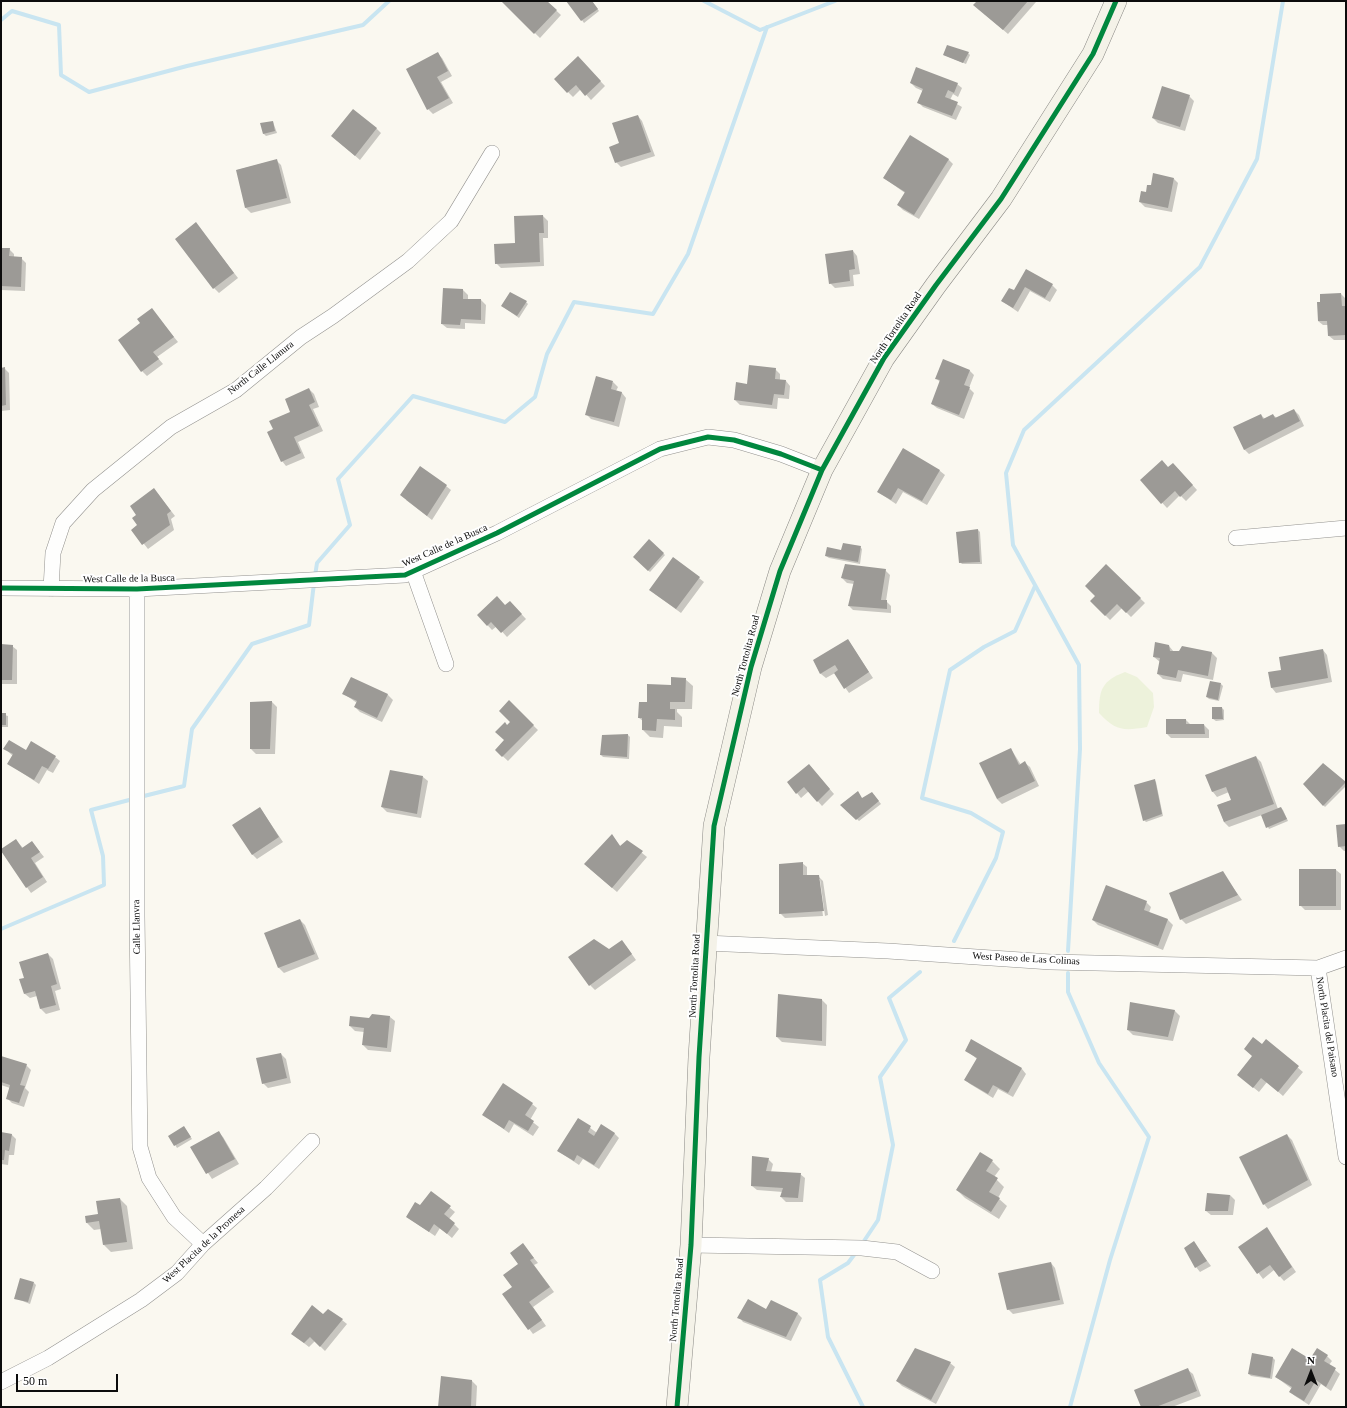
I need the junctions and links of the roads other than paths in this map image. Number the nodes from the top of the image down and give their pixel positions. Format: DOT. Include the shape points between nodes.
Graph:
graph roads {
  1 [pos="1116,1"];
  2 [pos="492,153"];
  3 [pos="822,470"];
  4 [pos="1346,528"];
  5 [pos="1236,538"];
  6 [pos="413,571"];
  7 [pos="1,588"];
  8 [pos="51,589"];
  9 [pos="137,589"];
  10 [pos="446,664"];
  11 [pos="705,943"];
  12 [pos="1346,958"];
  13 [pos="1318,968"];
  14 [pos="312,1141"];
  15 [pos="1346,1157"];
  16 [pos="204,1244"];
  17 [pos="691,1245"];
  18 [pos="932,1271"];
  19 [pos="1,1382"];
  20 [pos="677,1407"];
  1 -- 3 [label="street, North Tortolita Road" via="1093,54 1000,199 884,358"];
  2 -- 8 [label="street, North Calle Llanura" via="451,221 408,261 301,337 236,390 171,427 93,490 63,523 53,553"];
  3 -- 6 [label="street, West Calle de la Busca" via="734,440 708,437 672,445 637,459 504,530"];
  3 -- 11 [label="street, North Tortolita Road" via="780,571 752,667 714,826"];
  4 -- 5 [label="street"];
  6 -- 9 [label="street, West Calle de la Busca" via="405,575"];
  6 -- 10 [label="street, West Calle de la Busca"];
  7 -- 8 [label="street, West Calle de la Busca"];
  8 -- 9 [label="street, West Calle de la Busca"];
  9 -- 16 [label="street, Calle Llanvra" via="140,1147 149,1178 174,1217"];
  11 -- 13 [label="street, West Paseo de Las Colinas" via="888,951 1051,962"];
  11 -- 17 [label="street, North Tortolita Road"];
  12 -- 13 [label="street, West Paseo de Las Colinas"];
  13 -- 15 [label="street, North Placita del Paisano"];
  14 -- 16 [label="street, West Placita de la Promesa" via="266,1188"];
  16 -- 19 [label="street, West Placita de la Promesa" via="177,1273 142,1300 48,1358"];
  17 -- 18 [label="street, North Tortolita Road" via="862,1248 897,1252"];
  17 -- 20 [label="street, North Tortolita Road"];
}
